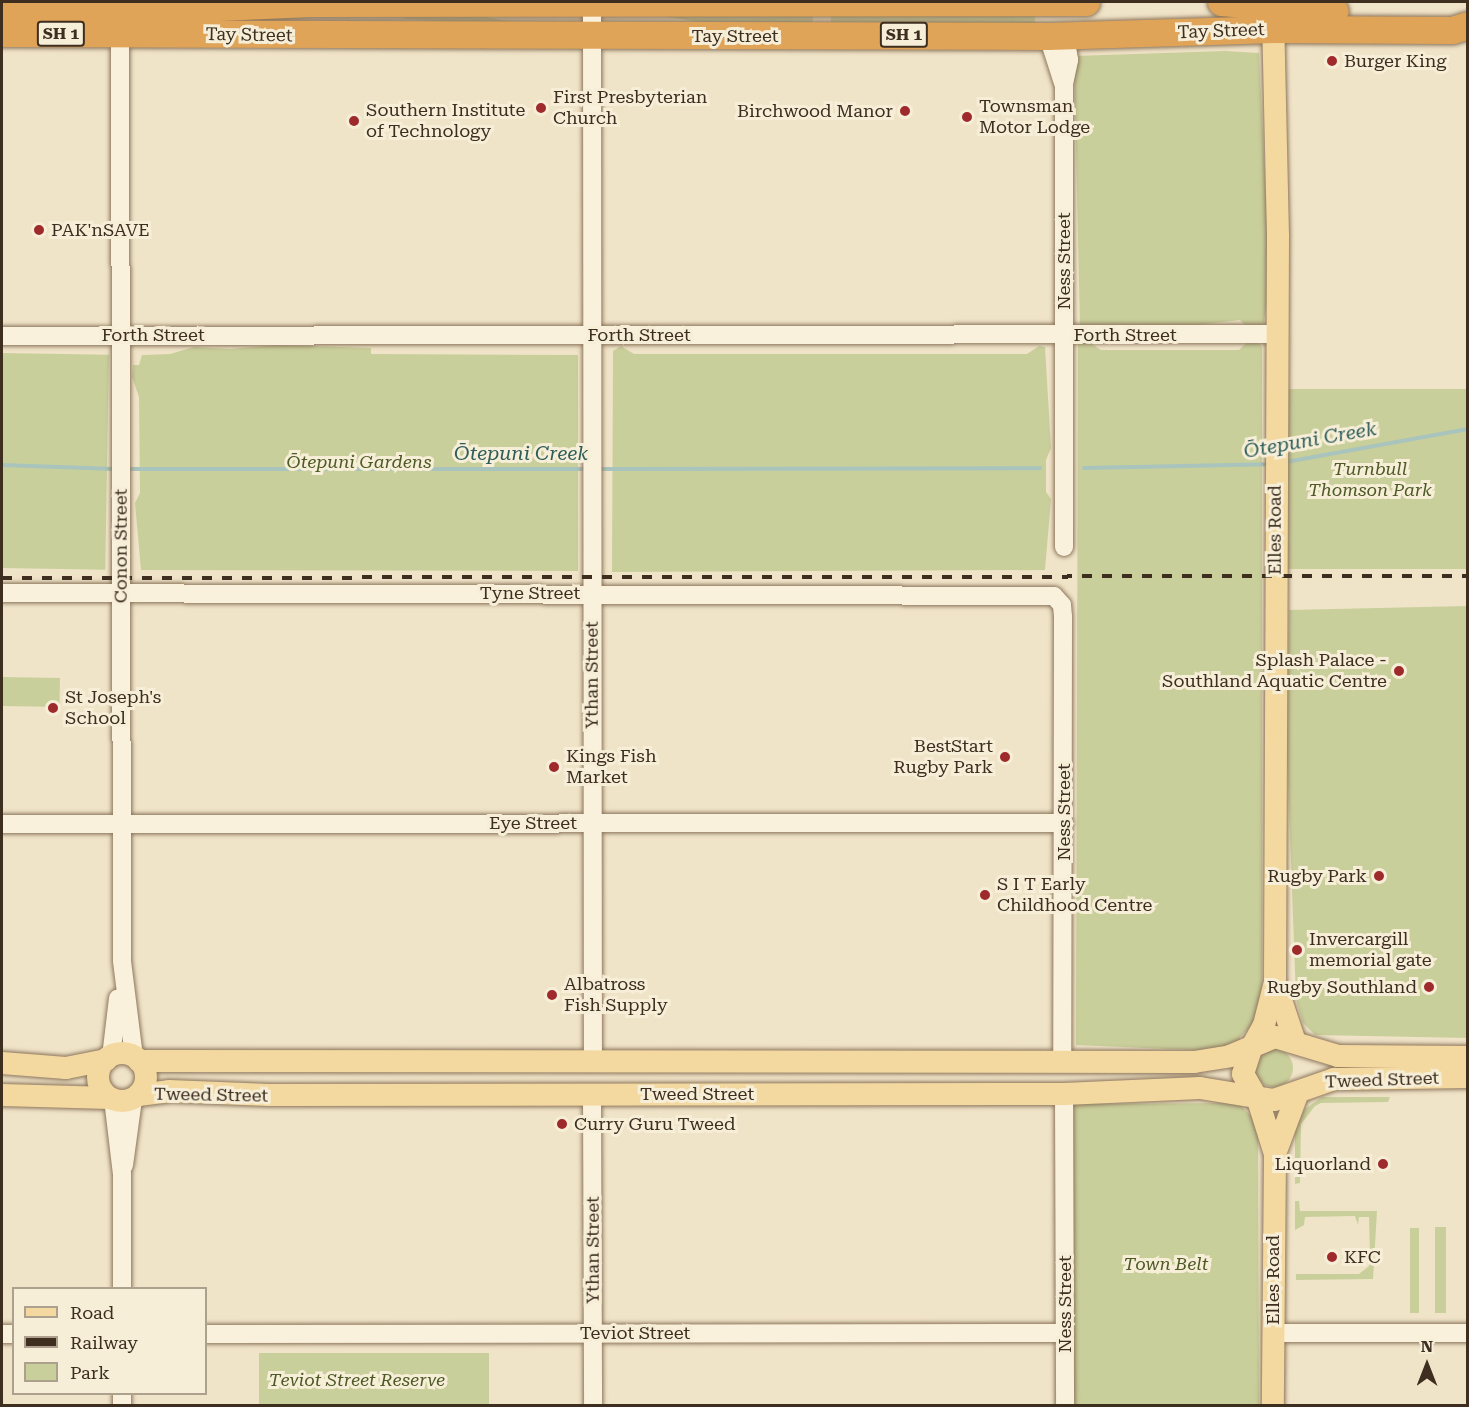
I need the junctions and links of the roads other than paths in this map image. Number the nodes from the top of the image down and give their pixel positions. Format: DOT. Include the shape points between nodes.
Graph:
graph roads {
  1 [pos="822,2"];
  2 [pos="1027,2"];
  3 [pos="1062,2"];
  4 [pos="1084,2"];
  5 [pos="1221,2"];
  6 [pos="408,3"];
  7 [pos="453,3"];
  8 [pos="2,10"];
  9 [pos="1273,12"];
  10 [pos="120,16"];
  11 [pos="592,16"];
  12 [pos="1467,16"];
  13 [pos="1467,25"];
  14 [pos="2,33"];
  15 [pos="412,35"];
  16 [pos="822,35"];
  17 [pos="1056,35"];
  18 [pos="1096,35"];
  19 [pos="1277,334"];
  20 [pos="121,335"];
  21 [pos="592,335"];
  22 [pos="1064,335"];
  23 [pos="2,336"];
  24 [pos="1064,547"];
  25 [pos="121,592"];
  26 [pos="2,593"];
  27 [pos="592,593"];
  28 [pos="1058,599"];
  29 [pos="1064,822"];
  30 [pos="122,823"];
  31 [pos="592,823"];
  32 [pos="2,824"];
  33 [pos="122,961"];
  34 [pos="1275,982"];
  35 [pos="1253,1044"];
  36 [pos="1298,1044"];
  37 [pos="1467,1057"];
  38 [pos="108,1058"];
  39 [pos="137,1059"];
  40 [pos="1062,1062"];
  41 [pos="2,1063"];
  42 [pos="566,1063"];
  43 [pos="593,1063"];
  44 [pos="1467,1077"];
  45 [pos="1298,1091"];
  46 [pos="1086,1093"];
  47 [pos="592,1094"];
  48 [pos="1064,1094"];
  49 [pos="2,1095"];
  50 [pos="621,1095"];
  51 [pos="1256,1096"];
  52 [pos="124,1098"];
  53 [pos="1275,1154"];
  54 [pos="122,1287"];
  55 [pos="593,1333"];
  56 [pos="1065,1333"];
  57 [pos="1273,1333"];
  58 [pos="1467,1333"];
  59 [pos="207,1334"];
  60 [pos="593,1406"];
  61 [pos="1065,1406"];
  62 [pos="1273,1406"];
  1 -- 2 [label="highway, Tay Street / SH 1"];
  1 -- 11 [label="highway, Tay Street / SH 1"];
  1 -- 16 [label="highway"];
  2 -- 3 [label="highway, Tay Street / SH 1"];
  2 -- 17 [label="highway" via="1054,18"];
  3 -- 4 [label="highway, Tay Street / SH 1"];
  3 -- 18 [label="highway" via="1076,21"];
  5 -- 9 [label="highway, Tay Street / SH 1"];
  6 -- 7 [label="highway, Tay Street / SH 1"];
  6 -- 10 [label="highway, Tay Street / SH 1"];
  6 -- 15 [label="highway" via="401,6 399,17"];
  7 -- 11 [label="highway, Tay Street" via="535,20"];
  8 -- 10 [label="highway, Tay Street / SH 1"];
  9 -- 12 [label="highway, Tay Street / SH 1"];
  9 -- 13 [label="highway, Tay Street / SH 1" via="1452,30"];
  9 -- 18 [label="highway, Tay Street / SH 1"];
  9 -- 19 [label="main road, Elles Road"];
  10 -- 14 [label="highway, Tay Street / SH 1"];
  10 -- 15 [label="highway, Tay Street / SH 1"];
  10 -- 20 [label="street, Conon Street"];
  11 -- 15 [label="highway, Tay Street / SH 1"];
  11 -- 16 [label="highway, Tay Street / SH 1" via="743,35"];
  11 -- 21 [label="street, Ythan Street"];
  16 -- 17 [label="highway, Tay Street / SH 1"];
  17 -- 18 [label="highway, Tay Street / SH 1"];
  17 -- 22 [label="street, Ness Street" via="1069,60 1064,84"];
  19 -- 22 [label="street, Forth Street"];
  19 -- 34 [label="main road, Elles Road"];
  20 -- 21 [label="street, Forth Street"];
  20 -- 23 [label="street, Forth Street"];
  20 -- 25 [label="street, Conon Street"];
  21 -- 22 [label="street, Forth Street"];
  21 -- 27 [label="street, Ythan Street"];
  22 -- 24 [label="street, Ness Street"];
  25 -- 26 [label="street, Tyne Street"];
  25 -- 27 [label="street, Tyne Street"];
  25 -- 30 [label="street, Conon Street"];
  27 -- 28 [label="street, Tyne Street" via="1043,594"];
  27 -- 31 [label="street, Ythan Street"];
  28 -- 29 [label="street, Ness Street" via="1063,617"];
  29 -- 31 [label="street, Eye Street"];
  29 -- 40 [label="street, Ness Street"];
  30 -- 31 [label="street, Eye Street"];
  30 -- 32 [label="street, Eye Street"];
  30 -- 33 [label="street, Conon Street"];
  31 -- 43 [label="street, Ythan Street"];
  33 -- 38 [label="street"];
  33 -- 39 [label="street, Conon Street"];
  34 -- 35 [label="main road, Elles Road" via="1264,1025"];
  34 -- 36 [label="main road, Elles Road"];
  35 -- 36 [label="main road, Tweed Street" via="1275,1037"];
  35 -- 40 [label="main road, Tweed Street" via="1207,1061"];
  35 -- 51 [label="main road" via="1245,1057 1243,1074"];
  36 -- 37 [label="main road, Tweed Street" via="1351,1057"];
  36 -- 45 [label="main road, Tweed Street" via="1306,1068"];
  38 -- 39 [label="main road"];
  38 -- 41 [label="main road" via="66,1068"];
  38 -- 52 [label="main road" via="99,1080"];
  39 -- 42 [label="main road, Tweed Street"];
  39 -- 52 [label="main road, Conon Street" via="146,1078"];
  40 -- 43 [label="main road, Tweed Street"];
  40 -- 46 [label="main road" via="1062,1078"];
  42 -- 43 [label="main road, Tweed Street"];
  42 -- 47 [label="main road"];
  43 -- 50 [label="main road" via="603,1079"];
  44 -- 45 [label="main road, Tweed Street" via="1335,1078"];
  45 -- 51 [label="main road, Tweed Street" via="1274,1100"];
  45 -- 53 [label="main road, Elles Road"];
  46 -- 48 [label="main road, Tweed Street"];
  46 -- 51 [label="main road, Tweed Street" via="1200,1088"];
  47 -- 50 [label="main road, Tweed Street"];
  47 -- 52 [label="main road, Tweed Street" via="269,1095 169,1091"];
  47 -- 55 [label="street, Ythan Street"];
  48 -- 50 [label="main road, Tweed Street"];
  48 -- 56 [label="street, Ness Street"];
  49 -- 52 [label="main road, Tweed Street"];
  51 -- 53 [label="main road, Elles Road"];
  52 -- 54 [label="street"];
  53 -- 57 [label="main road, Elles Road"];
  55 -- 56 [label="street, Teviot Street"];
  55 -- 59 [label="street, Teviot Street"];
  55 -- 60 [label="street, Ythan Street"];
  56 -- 61 [label="street, Ness Street"];
  57 -- 58 [label="street"];
  57 -- 62 [label="main road, Elles Road"];
}
